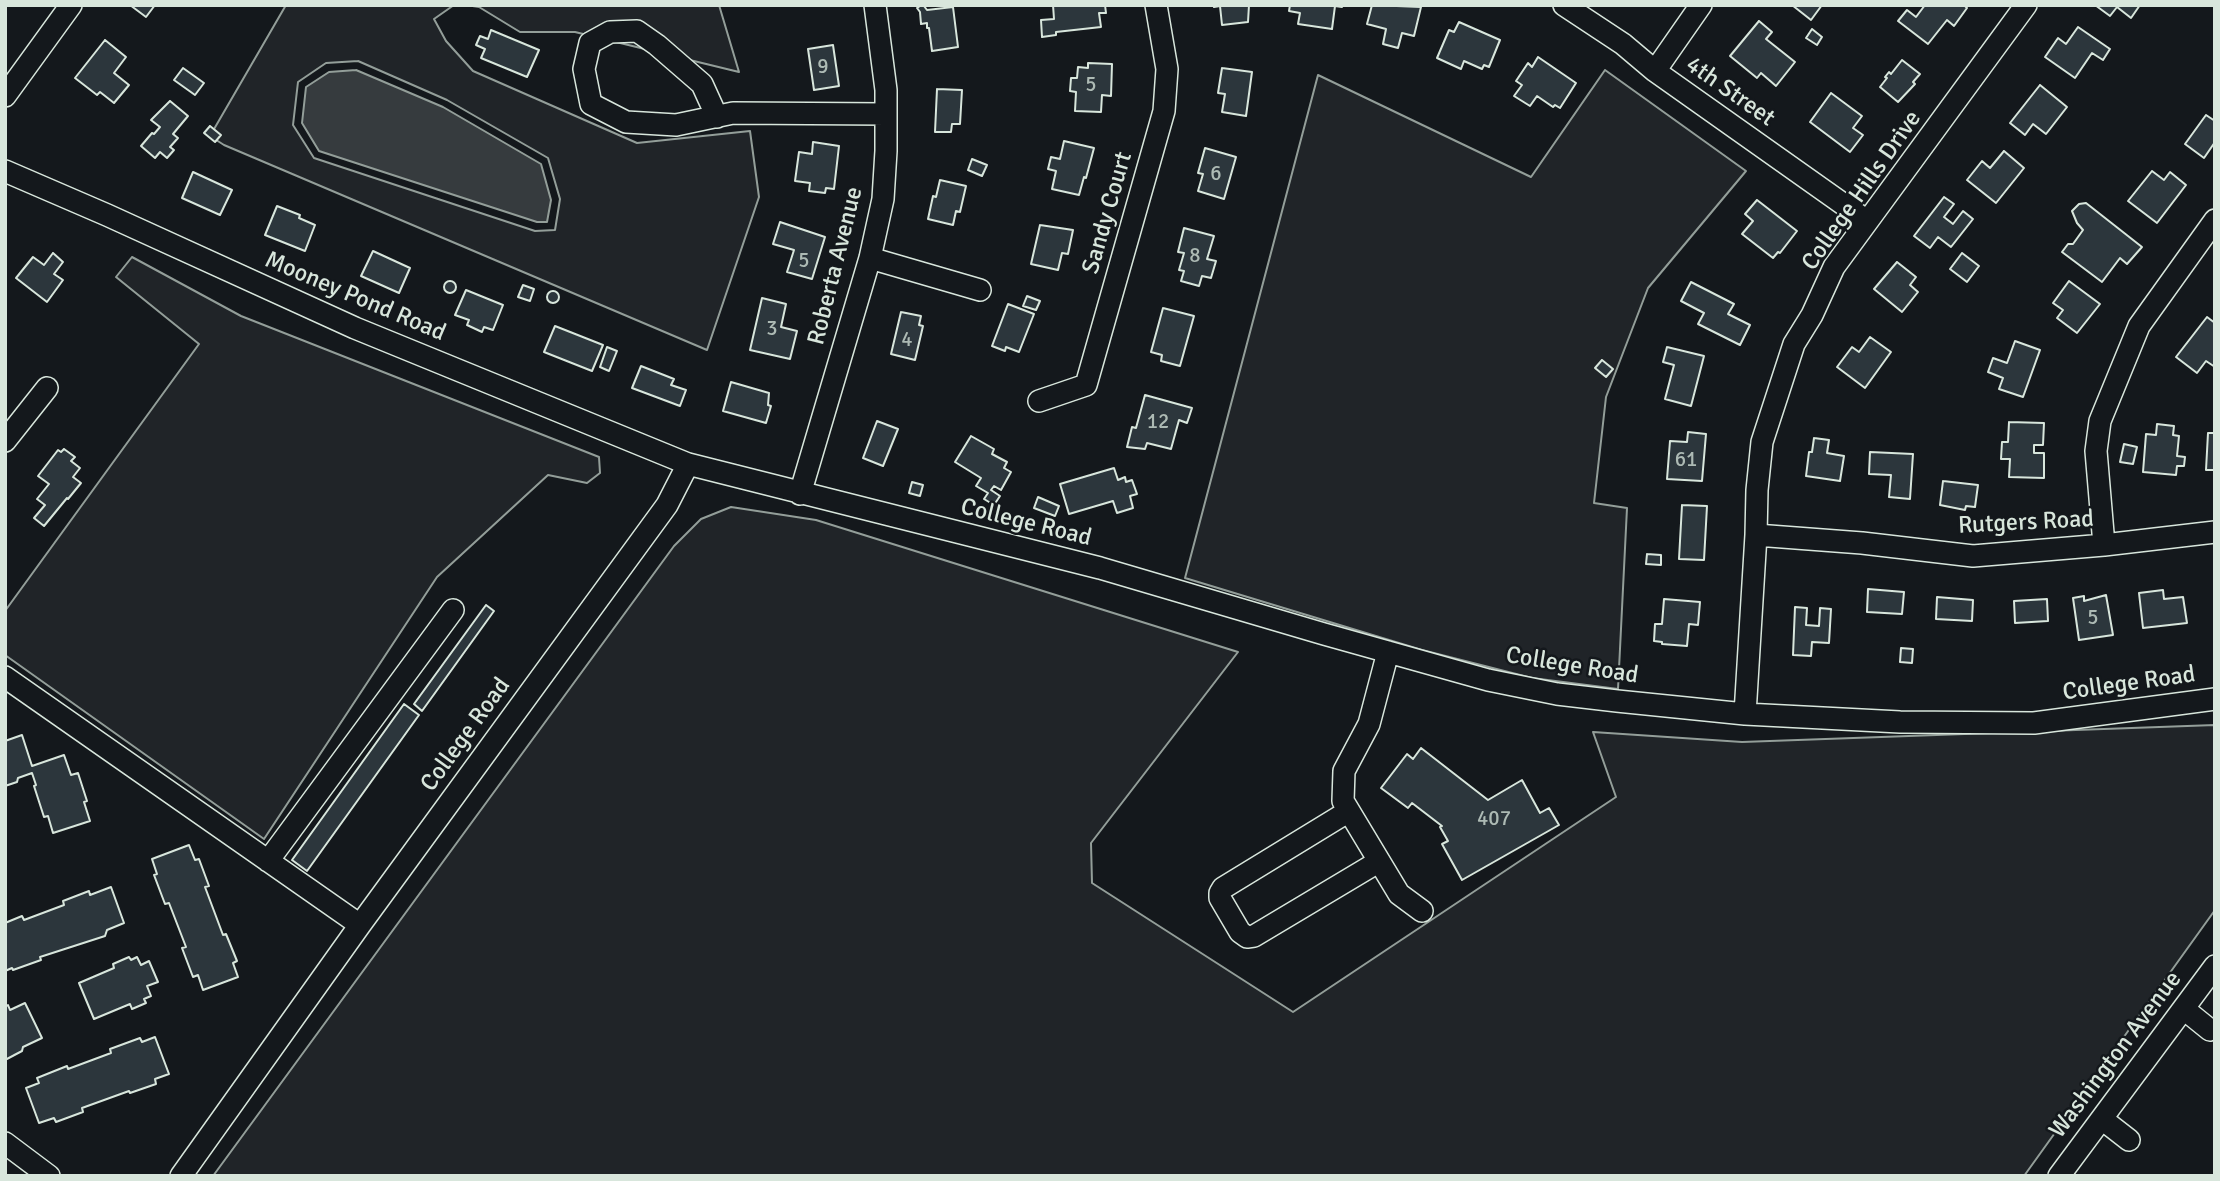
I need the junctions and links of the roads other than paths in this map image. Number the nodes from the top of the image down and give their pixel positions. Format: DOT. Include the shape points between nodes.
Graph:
graph roads {
  1 [pos="71,5"];
  2 [pos="875,5"];
  3 [pos="1156,5"];
  4 [pos="1564,5"];
  5 [pos="1701,5"];
  6 [pos="2026,5"];
  7 [pos="1655,71"];
  8 [pos="5,96"];
  9 [pos="886,114"];
  10 [pos="717,117"];
  11 [pos="5,171"];
  12 [pos="2215,220"];
  13 [pos="1867,221"];
  14 [pos="870,258"];
  15 [pos="980,290"];
  16 [pos="47,388"];
  17 [pos="1039,401"];
  18 [pos="5,441"];
  19 [pos="688,464"];
  20 [pos="800,494"];
  21 [pos="2215,531"];
  22 [pos="1756,535"];
  23 [pos="2104,545"];
  24 [pos="453,610"];
  25 [pos="1388,652"];
  26 [pos="5,677"];
  27 [pos="2215,699"];
  28 [pos="1745,714"];
  29 [pos="1349,811"];
  30 [pos="268,861"];
  31 [pos="1378,862"];
  32 [pos="1422,911"];
  33 [pos="360,925"];
  34 [pos="2215,966"];
  35 [pos="2184,1009"];
  36 [pos="2210,1030"];
  37 [pos="2102,1119"];
  38 [pos="2129,1140"];
  39 [pos="5,1143"];
  40 [pos="50,1176"];
  41 [pos="181,1176"];
  42 [pos="2059,1176"];
  1 -- 8 [label="street"];
  2 -- 9 [label="street, Roberta Avenue"];
  3 -- 17 [label="street, Sandy Court" via="1167,69 1164,111 1086,385"];
  4 -- 7 [label="street, 4th Street"];
  5 -- 7 [label="street"];
  6 -- 13 [label="street, College Hills Drive"];
  7 -- 13 [label="street, 4th Street"];
  9 -- 10 [label="street" via="733,113"];
  9 -- 14 [label="street, Roberta Avenue" via="883,199"];
  10 -- 10 [label="street" via="676,125 626,122 592,104 584,69 590,43 610,32 637,31 702,84"];
  11 -- 19 [label="street, Mooney Pond Road" via="355,328"];
  12 -- 23 [label="street" via="2139,326 2100,421 2096,451"];
  13 -- 22 [label="street, College Hills Drive" via="1834,267 1794,344 1762,442"];
  14 -- 15 [label="street"];
  14 -- 20 [label="street, Roberta Avenue"];
  16 -- 18 [label="street"];
  19 -- 20 [label="street, College Road"];
  19 -- 33 [label="street, College Road" via="667,505"];
  20 -- 25 [label="street, College Road" via="1100,568"];
  21 -- 23 [label="street, Rutgers Road"];
  22 -- 23 [label="street, Rutgers Road" via="1973,556"];
  22 -- 28 [label="street, College Hills Drive"];
  24 -- 30 [label="street"];
  25 -- 28 [label="street, College Road" via="1557,694"];
  25 -- 29 [label="street" via="1369,724 1344,771 1343,801"];
  26 -- 30 [label="street"];
  27 -- 28 [label="street, College Road" via="2034,723 1845,721"];
  29 -- 31 [label="street"];
  29 -- 31 [label="street" via="1223,888 1220,898 1240,932 1254,936"];
  30 -- 33 [label="street"];
  31 -- 32 [label="street" via="1399,894"];
  33 -- 41 [label="street, College Road"];
  34 -- 35 [label="street, Washington Avenue"];
  35 -- 36 [label="street"];
  35 -- 37 [label="street, Washington Avenue"];
  37 -- 38 [label="street"];
  37 -- 42 [label="street, Washington Avenue"];
  39 -- 40 [label="street"];
}
